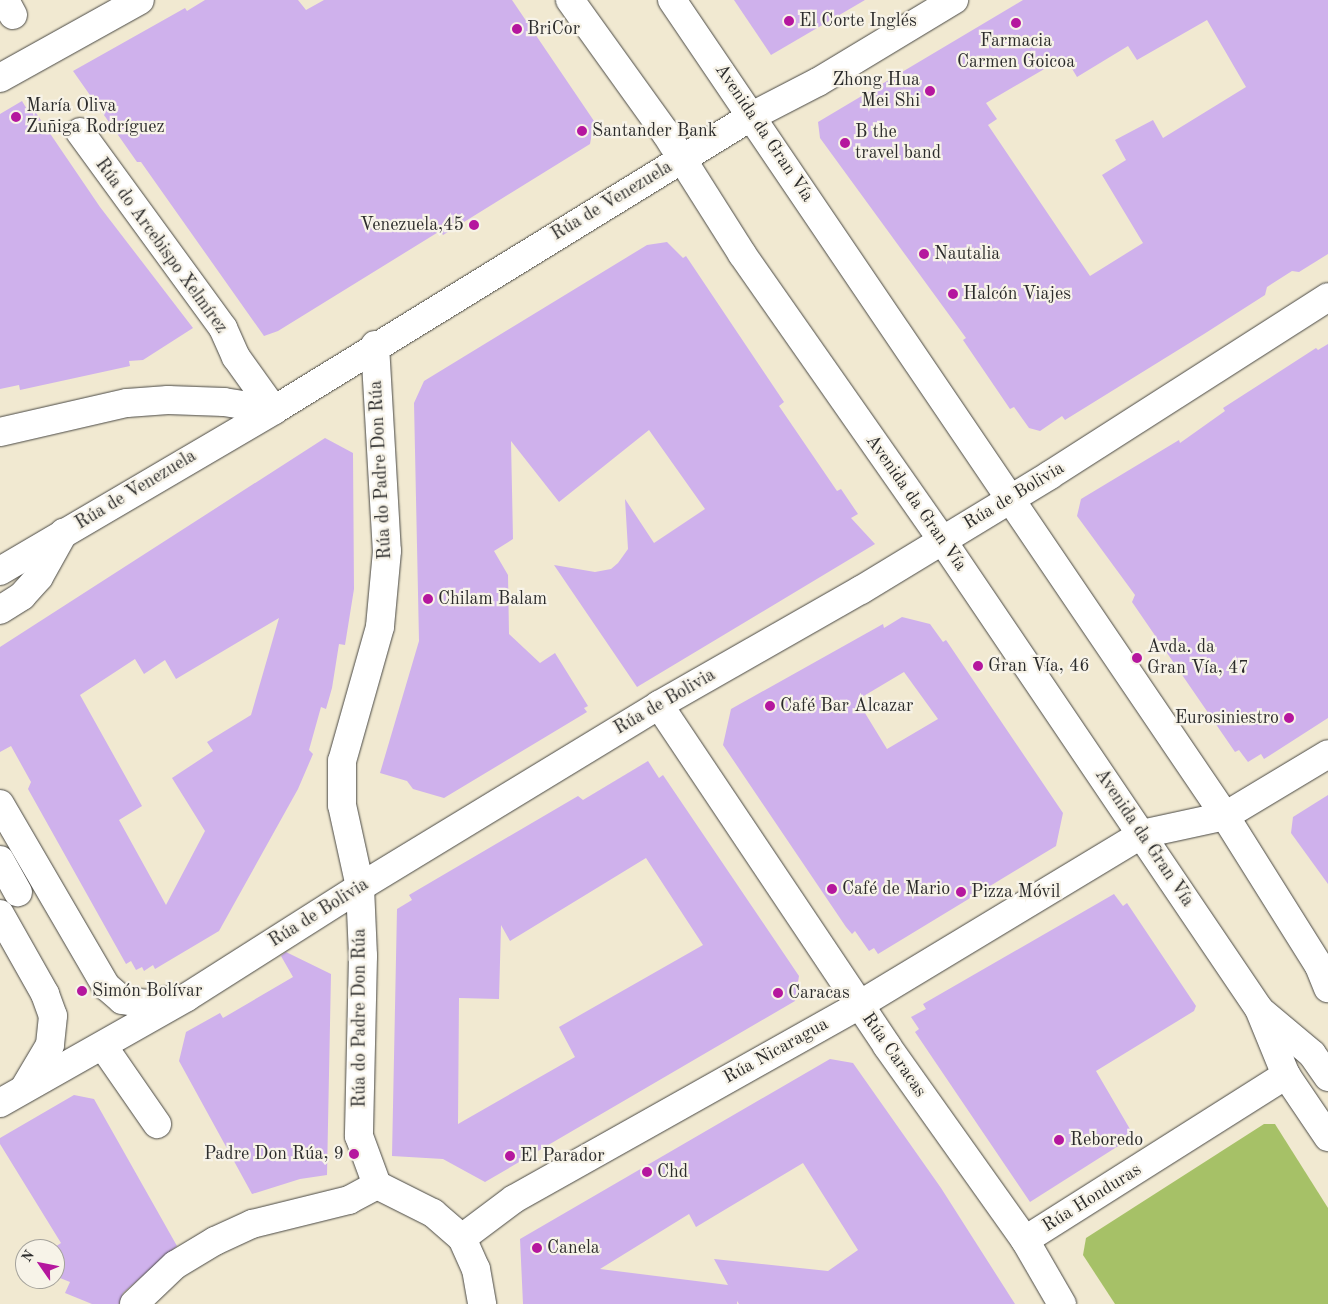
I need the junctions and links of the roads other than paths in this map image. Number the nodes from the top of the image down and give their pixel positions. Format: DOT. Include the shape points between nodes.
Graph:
graph roads {
  1 [pos="140,0"];
  2 [pos="570,0"];
  3 [pos="672,0"];
  4 [pos="954,0"];
  5 [pos="0,78"];
  6 [pos="752,116"];
  7 [pos="80,132"];
  8 [pos="682,159"];
  9 [pos="1328,298"];
  10 [pos="375,345"];
  11 [pos="274,410"];
  12 [pos="0,432"];
  13 [pos="1012,498"];
  14 [pos="64,532"];
  15 [pos="942,540"];
  16 [pos="0,571"];
  17 [pos="0,610"];
  18 [pos="659,705"];
  19 [pos="1328,754"];
  20 [pos="0,804"];
  21 [pos="1225,816"];
  22 [pos="1142,834"];
  23 [pos="0,860"];
  24 [pos="360,887"];
  25 [pos="18,892"];
  26 [pos="0,914"];
  27 [pos="1325,976"];
  28 [pos="187,996"];
  29 [pos="859,1005"];
  30 [pos="1259,1009"];
  31 [pos="103,1046"];
  32 [pos="1286,1075"];
  33 [pos="1328,1077"];
  34 [pos="11,1098"];
  35 [pos="158,1124"];
  36 [pos="1328,1137"];
  37 [pos="377,1185"];
  38 [pos="462,1238"];
  39 [pos="1024,1240"];
  40 [pos="134,1304"];
  41 [pos="482,1304"];
  42 [pos="1062,1304"];
  1 -- 5 [label="street"];
  2 -- 8 [label="street, Avenida da Gran Vía"];
  3 -- 6 [label="street, Avenida da Gran Vía"];
  4 -- 6 [label="street, Rúa de Venezuela" via="818,82"];
  6 -- 8 [label="street, Rúa de Venezuela"];
  6 -- 13 [label="street, Avenida da Gran Vía"];
  7 -- 11 [label="street, Rúa do Arcebispo Xelmírez" via="222,328 236,357"];
  8 -- 10 [label="street, Rúa de Venezuela"];
  8 -- 15 [label="street, Avenida da Gran Vía" via="742,254"];
  9 -- 13 [label="street, Rúa de Bolivia"];
  10 -- 11 [label="street, Rúa de Venezuela"];
  10 -- 24 [label="street, Rúa do Padre Don Rúa" via="387,551 380,628 342,761 342,804"];
  11 -- 12 [label="street" via="224,402 168,400 127,403"];
  11 -- 14 [label="street, Rúa de Venezuela"];
  13 -- 15 [label="street, Rúa de Bolivia"];
  13 -- 21 [label="street, Avenida da Gran Vía"];
  14 -- 16 [label="street, Rúa de Venezuela"];
  14 -- 17 [label="street" via="40,577 22,596"];
  15 -- 18 [label="street, Rúa de Bolivia"];
  15 -- 22 [label="street, Avenida da Gran Vía"];
  18 -- 24 [label="street, Rúa de Bolivia"];
  18 -- 29 [label="street, Rúa Caracas"];
  19 -- 21 [label="street"];
  20 -- 28 [label="street" via="106,986 122,1000 146,1004"];
  21 -- 22 [label="street, Rúa Nicaragua"];
  21 -- 27 [label="street, Avenida da Gran Vía"];
  22 -- 29 [label="street, Rúa Nicaragua"];
  22 -- 30 [label="street, Avenida da Gran Vía"];
  23 -- 25 [label="street"];
  24 -- 28 [label="street, Rúa de Bolivia"];
  24 -- 37 [label="street, Rúa do Padre Don Rúa" via="363,956 359,1136"];
  26 -- 34 [label="street" via="45,994 53,1016 50,1045"];
  28 -- 31 [label="street, Rúa de Bolivia"];
  29 -- 38 [label="street, Rúa Nicaragua" via="514,1199"];
  29 -- 39 [label="street, Rúa Caracas"];
  30 -- 32 [label="street, Avenida da Gran Vía"];
  30 -- 33 [label="street, Avenida da Gran Vía" via="1312,1054"];
  31 -- 34 [label="street, Rúa de Bolivia"];
  31 -- 35 [label="street"];
  32 -- 36 [label="street, Avenida da Gran Vía"];
  32 -- 39 [label="street, Rúa Honduras"];
  37 -- 38 [label="street" via="433,1213"];
  37 -- 40 [label="street" via="349,1200 252,1224 215,1241 175,1265"];
  38 -- 41 [label="street" via="476,1269"];
  39 -- 42 [label="street, Rúa Caracas"];
}
